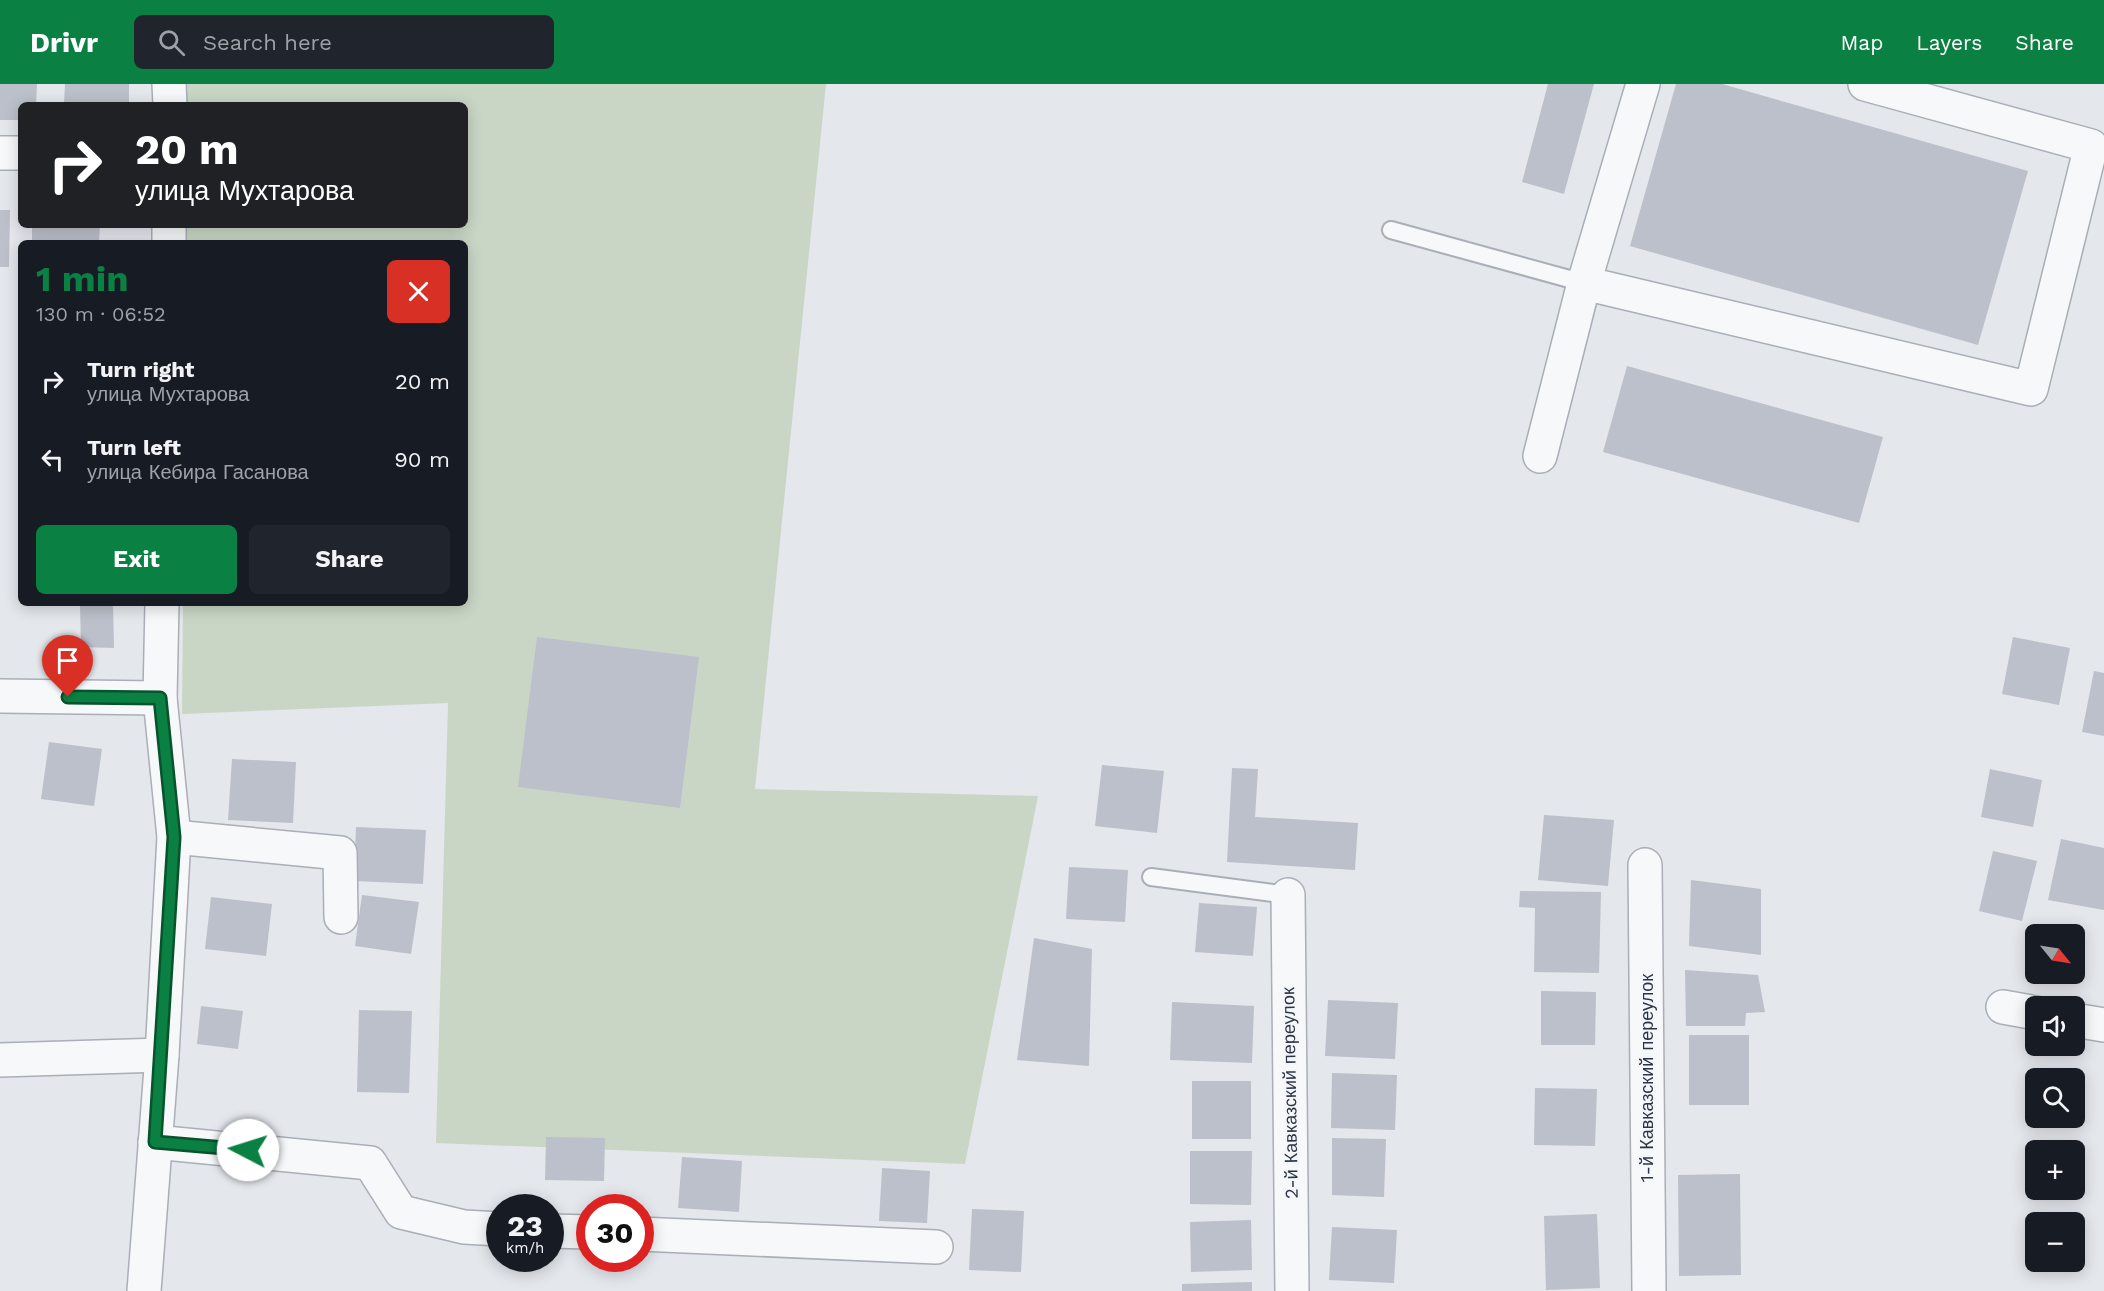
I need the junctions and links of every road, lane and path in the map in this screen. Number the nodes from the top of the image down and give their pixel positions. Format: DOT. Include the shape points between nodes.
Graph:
graph roads {
  1 [pos="170,84"];
  2 [pos="1643,84"];
  3 [pos="1865,84"];
  4 [pos="170,102"];
  5 [pos="0,153"];
  6 [pos="18,153"];
  7 [pos="1391,230"];
  8 [pos="1584,283"];
  9 [pos="1540,456"];
  10 [pos="162,606"];
  11 [pos="0,696"];
  12 [pos="160,698"];
  13 [pos="174,837"];
  14 [pos="1645,865"];
  15 [pos="1151,877"];
  16 [pos="1288,895"];
  17 [pos="342,917"];
  18 [pos="2003,1007"];
  19 [pos="2025,1010"];
  20 [pos="2085,1022"];
  21 [pos="2104,1025"];
  22 [pos="162,1055"];
  23 [pos="0,1060"];
  24 [pos="155,1142"];
  25 [pos="486,1228"];
  26 [pos="654,1235"];
  27 [pos="936,1247"];
  28 [pos="144,1291"];
  29 [pos="1292,1291"];
  30 [pos="1648,1291"];
  1 -- 4 [label="street"];
  2 -- 8 [label="street"];
  3 -- 8 [label="street" via="2091,146 2031,389"];
  5 -- 6 [label="street"];
  7 -- 8 [label="lane"];
  8 -- 9 [label="street"];
  10 -- 12 [label="street"];
  11 -- 12 [label="street"];
  12 -- 13 [label="street"];
  13 -- 17 [label="street" via="340,853"];
  13 -- 22 [label="street"];
  14 -- 30 [label="street, 1-й Кавказский переулок"];
  15 -- 16 [label="lane"];
  16 -- 29 [label="street, 2-й Кавказский переулок"];
  18 -- 19 [label="street"];
  20 -- 21 [label="street"];
  22 -- 23 [label="street"];
  22 -- 24 [label="street"];
  24 -- 25 [label="street" via="370,1163 401,1212 464,1227"];
  24 -- 28 [label="street"];
  26 -- 27 [label="street"];
}
